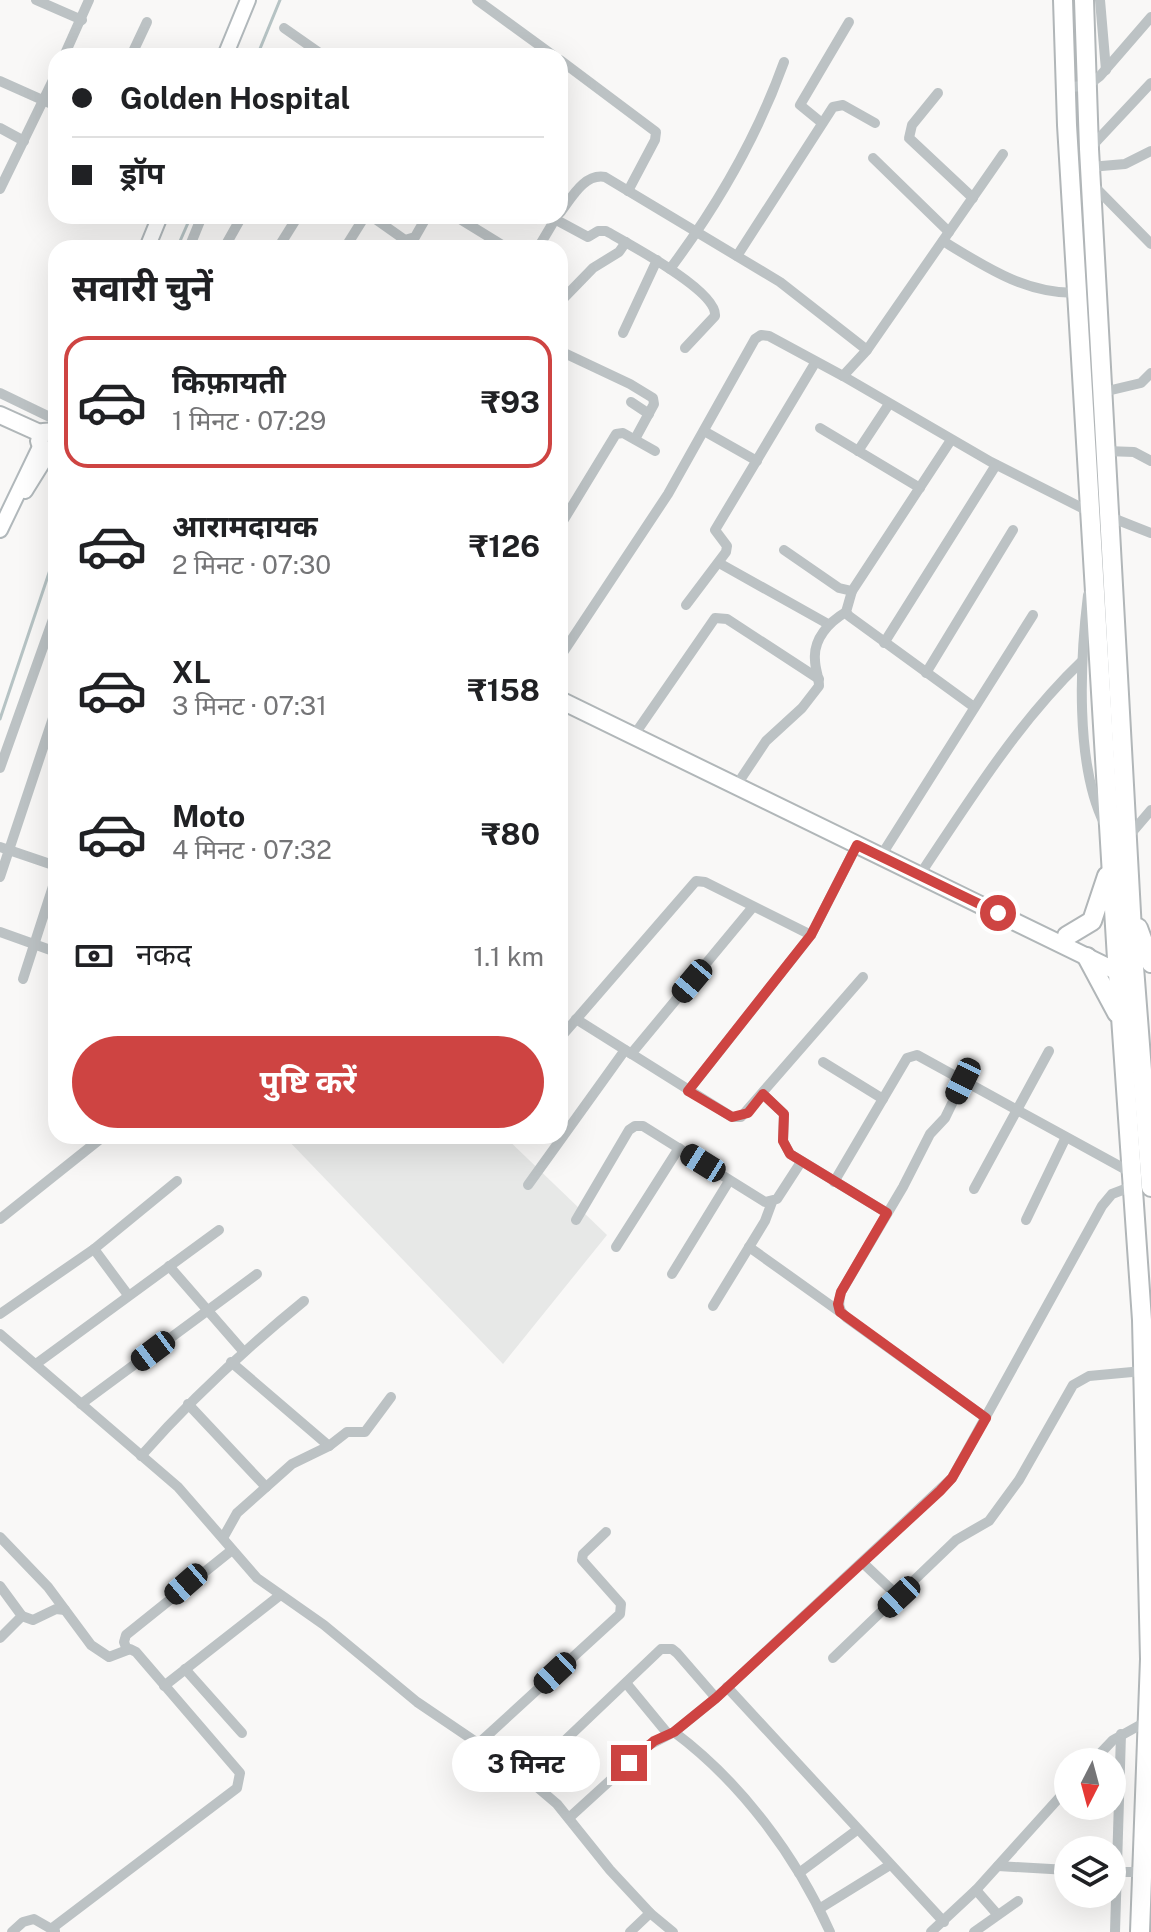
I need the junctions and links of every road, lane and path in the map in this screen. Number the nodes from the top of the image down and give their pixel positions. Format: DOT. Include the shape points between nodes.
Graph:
graph roads {
  1 [pos="36,0"];
  2 [pos="89,0"];
  3 [pos="247,0"];
  4 [pos="477,0"];
  5 [pos="1063,0"];
  6 [pos="1084,0"];
  7 [pos="1100,0"];
  8 [pos="1151,17"];
  9 [pos="82,20"];
  10 [pos="147,22"];
  11 [pos="849,22"];
  12 [pos="284,28"];
  13 [pos="68,48"];
  14 [pos="135,48"];
  15 [pos="228,48"];
  16 [pos="313,48"];
  17 [pos="543,48"];
  18 [pos="784,62"];
  19 [pos="568,66"];
  20 [pos="1106,70"];
  21 [pos="0,81"];
  22 [pos="1151,83"];
  23 [pos="1087,86"];
  24 [pos="1066,87"];
  25 [pos="48,91"];
  26 [pos="938,93"];
  27 [pos="44,100"];
  28 [pos="48,102"];
  29 [pos="822,123"];
  30 [pos="875,123"];
  31 [pos="0,128"];
  32 [pos="24,141"];
  33 [pos="1151,151"];
  34 [pos="1003,154"];
  35 [pos="873,158"];
  36 [pos="1090,166"];
  37 [pos="2,182"];
  38 [pos="628,191"];
  39 [pos="973,198"];
  40 [pos="568,203"];
  41 [pos="382,224"];
  42 [pos="422,224"];
  43 [pos="468,224"];
  44 [pos="568,224"];
  45 [pos="697,233"];
  46 [pos="946,236"];
  47 [pos="405,240"];
  48 [pos="494,240"];
  49 [pos="626,242"];
  50 [pos="1151,244"];
  51 [pos="737,256"];
  52 [pos="657,260"];
  53 [pos="670,269"];
  54 [pos="1097,291"];
  55 [pos="1077,293"];
  56 [pos="568,294"];
  57 [pos="623,333"];
  58 [pos="685,348"];
  59 [pos="867,350"];
  60 [pos="568,355"];
  61 [pos="815,363"];
  62 [pos="1151,373"];
  63 [pos="843,376"];
  64 [pos="1103,392"];
  65 [pos="0,393"];
  66 [pos="631,402"];
  67 [pos="889,404"];
  68 [pos="649,414"];
  69 [pos="0,415"];
  70 [pos="0,423"];
  71 [pos="820,428"];
  72 [pos="704,431"];
  73 [pos="48,435"];
  74 [pos="48,436"];
  75 [pos="48,436"];
  76 [pos="635,439"];
  77 [pos="951,440"];
  78 [pos="48,441"];
  79 [pos="655,451"];
  80 [pos="858,451"];
  81 [pos="1106,451"];
  82 [pos="757,461"];
  83 [pos="1151,461"];
  84 [pos="996,465"];
  85 [pos="920,488"];
  86 [pos="1090,512"];
  87 [pos="568,513"];
  88 [pos="1110,517"];
  89 [pos="0,530"];
  90 [pos="1013,530"];
  91 [pos="1151,533"];
  92 [pos="784,550"];
  93 [pos="1093,558"];
  94 [pos="719,563"];
  95 [pos="852,591"];
  96 [pos="686,605"];
  97 [pos="846,612"];
  98 [pos="1033,615"];
  99 [pos="828,624"];
  100 [pos="48,633"];
  101 [pos="884,643"];
  102 [pos="568,645"];
  103 [pos="1082,661"];
  104 [pos="926,673"];
  105 [pos="819,679"];
  106 [pos="568,693"];
  107 [pos="568,704"];
  108 [pos="974,707"];
  109 [pos="639,728"];
  110 [pos="48,731"];
  111 [pos="0,768"];
  112 [pos="742,777"];
  113 [pos="1151,810"];
  114 [pos="1118,837"];
  115 [pos="857,845"];
  116 [pos="5,848"];
  117 [pos="886,848"];
  118 [pos="1111,859"];
  119 [pos="48,863"];
  120 [pos="925,867"];
  121 [pos="0,877"];
  122 [pos="48,900"];
  123 [pos="1130,903"];
  124 [pos="752,908"];
  125 [pos="1146,929"];
  126 [pos="0,932"];
  127 [pos="811,935"];
  128 [pos="1067,936"];
  129 [pos="33,944"];
  130 [pos="48,949"];
  131 [pos="1087,957"];
  132 [pos="1137,972"];
  133 [pos="863,977"];
  134 [pos="23,979"];
  135 [pos="1151,1001"];
  136 [pos="1140,1018"];
  137 [pos="576,1019"];
  138 [pos="1121,1027"];
  139 [pos="568,1028"];
  140 [pos="1049,1051"];
  141 [pos="628,1052"];
  142 [pos="823,1062"];
  143 [pos="963,1081"];
  144 [pos="688,1091"];
  145 [pos="763,1094"];
  146 [pos="883,1099"];
  147 [pos="1016,1111"];
  148 [pos="568,1132"];
  149 [pos="1065,1139"];
  150 [pos="94,1144"];
  151 [pos="559,1144"];
  152 [pos="679,1148"];
  153 [pos="801,1162"];
  154 [pos="177,1181"];
  155 [pos="729,1181"];
  156 [pos="834,1182"];
  157 [pos="1139,1182"];
  158 [pos="528,1185"];
  159 [pos="974,1189"];
  160 [pos="772,1202"];
  161 [pos="887,1213"];
  162 [pos="0,1219"];
  163 [pos="576,1220"];
  164 [pos="1026,1220"];
  165 [pos="219,1230"];
  166 [pos="616,1247"];
  167 [pos="749,1247"];
  168 [pos="94,1249"];
  169 [pos="169,1266"];
  170 [pos="257,1274"];
  171 [pos="672,1274"];
  172 [pos="128,1295"];
  173 [pos="304,1301"];
  174 [pos="713,1306"];
  175 [pos="207,1311"];
  176 [pos="840,1312"];
  177 [pos="0,1314"];
  178 [pos="0,1334"];
  179 [pos="243,1351"];
  180 [pos="231,1362"];
  181 [pos="36,1364"];
  182 [pos="1143,1371"];
  183 [pos="391,1397"];
  184 [pos="81,1404"];
  185 [pos="188,1404"];
  186 [pos="986,1418"];
  187 [pos="329,1446"];
  188 [pos="141,1456"];
  189 [pos="266,1487"];
  190 [pos="606,1532"];
  191 [pos="0,1537"];
  192 [pos="223,1538"];
  193 [pos="232,1550"];
  194 [pos="863,1563"];
  195 [pos="0,1586"];
  196 [pos="279,1596"];
  197 [pos="899,1597"];
  198 [pos="65,1610"];
  199 [pos="22,1616"];
  200 [pos="0,1638"];
  201 [pos="127,1650"];
  202 [pos="833,1658"];
  203 [pos="185,1669"];
  204 [pos="626,1683"];
  205 [pos="164,1686"];
  206 [pos="727,1687"];
  207 [pos="716,1698"];
  208 [pos="1149,1720"];
  209 [pos="242,1733"];
  210 [pos="671,1733"];
  211 [pos="1121,1734"];
  212 [pos="478,1744"];
  213 [pos="1106,1748"];
  214 [pos="518,1770"];
  215 [pos="1054,1804"];
  216 [pos="570,1817"];
  217 [pos="857,1830"];
  218 [pos="1116,1836"];
  219 [pos="890,1865"];
  220 [pos="998,1866"];
  221 [pos="1054,1869"];
  222 [pos="1126,1872"];
  223 [pos="1143,1872"];
  224 [pos="799,1873"];
  225 [pos="976,1890"];
  226 [pos="1018,1901"];
  227 [pos="1115,1908"];
  228 [pos="819,1909"];
  229 [pos="650,1913"];
  230 [pos="997,1914"];
  231 [pos="944,1922"];
  232 [pos="53,1930"];
  233 [pos="12,1932"];
  234 [pos="630,1932"];
  235 [pos="673,1932"];
  236 [pos="830,1932"];
  237 [pos="931,1932"];
  238 [pos="974,1932"];
  239 [pos="1115,1932"];
  240 [pos="1140,1932"];
  1 -- 9 [label="street"];
  2 -- 9 [label="street"];
  3 -- 15 [label="main road"];
  4 -- 17 [label="street"];
  5 -- 24 [label="highway"];
  6 -- 23 [label="highway"];
  7 -- 20 [label="street"];
  8 -- 20 [label="street"];
  9 -- 13 [label="street"];
  10 -- 14 [label="street"];
  11 -- 29 [label="street" via="800,105"];
  12 -- 16 [label="street"];
  18 -- 45 [label="street" via="752,141"];
  19 -- 38 [label="street" via="656,132"];
  20 -- 23 [label="street"];
  21 -- 27 [label="street"];
  22 -- 36 [label="street"];
  23 -- 24 [label="street"];
  23 -- 36 [label="highway"];
  24 -- 55 [label="highway"];
  25 -- 27 [label="street"];
  26 -- 39 [label="street" via="912,125 909,138"];
  27 -- 28 [label="street"];
  27 -- 32 [label="street"];
  29 -- 30 [label="street" via="837,105"];
  29 -- 51 [label="street"];
  31 -- 32 [label="street"];
  32 -- 37 [label="street"];
  33 -- 36 [label="street" via="1125,164"];
  34 -- 39 [label="street"];
  35 -- 46 [label="street"];
  36 -- 50 [label="street"];
  36 -- 54 [label="highway"];
  38 -- 40 [label="street" via="605,177 592,178"];
  38 -- 45 [label="street"];
  39 -- 46 [label="street"];
  41 -- 47 [label="street"];
  42 -- 47 [label="street" via="415,237"];
  43 -- 48 [label="street"];
  44 -- 49 [label="street" via="588,237 602,230"];
  45 -- 51 [label="street"];
  45 -- 53 [label="street"];
  46 -- 55 [label="street" via="1018,284"];
  46 -- 59 [label="street"];
  49 -- 52 [label="street"];
  49 -- 56 [label="street"];
  51 -- 59 [label="street" via="780,282"];
  52 -- 53 [label="street"];
  52 -- 57 [label="street"];
  53 -- 58 [label="street" via="715,309 715,316"];
  54 -- 55 [label="street"];
  54 -- 64 [label="highway"];
  55 -- 86 [label="highway"];
  59 -- 63 [label="street"];
  60 -- 68 [label="street" via="647,392 654,400"];
  61 -- 63 [label="street"];
  61 -- 72 [label="street" via="761,335 740,362"];
  61 -- 82 [label="street"];
  62 -- 64 [label="street" via="1141,383"];
  63 -- 67 [label="street"];
  64 -- 81 [label="highway"];
  65 -- 73 [label="street"];
  66 -- 68 [label="street"];
  67 -- 77 [label="street"];
  67 -- 80 [label="street"];
  68 -- 76 [label="street"];
  69 -- 74 [label="main road"];
  70 -- 75 [label="main road"];
  71 -- 80 [label="street"];
  72 -- 82 [label="street"];
  72 -- 102 [label="street"];
  76 -- 79 [label="street"];
  76 -- 87 [label="street" via="616,434"];
  77 -- 84 [label="street"];
  77 -- 85 [label="street"];
  78 -- 89 [label="main road"];
  80 -- 85 [label="street"];
  81 -- 83 [label="street" via="1134,452"];
  81 -- 88 [label="highway"];
  82 -- 94 [label="street" via="715,530 727,546"];
  84 -- 86 [label="street"];
  84 -- 101 [label="street"];
  85 -- 95 [label="street"];
  86 -- 93 [label="highway"];
  88 -- 91 [label="street"];
  88 -- 114 [label="highway"];
  90 -- 104 [label="street"];
  92 -- 95 [label="street" via="839,588"];
  93 -- 103 [label="street"];
  93 -- 114 [label="highway"];
  94 -- 96 [label="street"];
  94 -- 99 [label="street"];
  95 -- 97 [label="street"];
  97 -- 99 [label="street"];
  97 -- 101 [label="street"];
  98 -- 108 [label="street"];
  99 -- 105 [label="street" via="814,657"];
  100 -- 111 [label="street"];
  101 -- 104 [label="street"];
  103 -- 114 [label="street" via="1090,786"];
  103 -- 120 [label="street" via="1047,695"];
  104 -- 108 [label="street"];
  105 -- 109 [label="street" via="727,619 715,618"];
  105 -- 112 [label="street" via="815,692 766,741"];
  106 -- 109 [label="main road"];
  107 -- 115 [label="main road"];
  108 -- 117 [label="street"];
  109 -- 112 [label="main road"];
  110 -- 116 [label="street"];
  112 -- 117 [label="main road"];
  113 -- 114 [label="street"];
  114 -- 118 [label="highway"];
  114 -- 123 [label="highway"];
  115 -- 127 [label="street"];
  115 -- 131 [label="main road"];
  116 -- 119 [label="street"];
  116 -- 121 [label="street"];
  117 -- 120 [label="main road"];
  118 -- 128 [label="highway" via="1092,921"];
  118 -- 132 [label="highway"];
  120 -- 128 [label="main road"];
  122 -- 129 [label="street"];
  123 -- 125 [label="highway"];
  123 -- 132 [label="highway"];
  124 -- 127 [label="street"];
  124 -- 137 [label="street" via="696,881"];
  124 -- 141 [label="street"];
  125 -- 132 [label="highway"];
  126 -- 129 [label="street"];
  127 -- 144 [label="street"];
  128 -- 132 [label="main road"];
  129 -- 130 [label="street"];
  129 -- 134 [label="street"];
  131 -- 132 [label="main road"];
  131 -- 138 [label="highway"];
  132 -- 136 [label="highway"];
  132 -- 138 [label="highway"];
  133 -- 145 [label="street"];
  135 -- 136 [label="highway"];
  136 -- 157 [label="highway"];
  137 -- 139 [label="street"];
  137 -- 141 [label="street"];
  138 -- 157 [label="highway"];
  140 -- 147 [label="street"];
  141 -- 144 [label="street"];
  141 -- 148 [label="street"];
  142 -- 146 [label="street"];
  143 -- 146 [label="street" via="911,1055"];
  143 -- 147 [label="street"];
  143 -- 161 [label="street"];
  144 -- 145 [label="street" via="732,1117 748,1113"];
  145 -- 153 [label="street" via="784,1114 785,1147"];
  146 -- 156 [label="street"];
  147 -- 149 [label="street"];
  147 -- 159 [label="street"];
  149 -- 157 [label="street"];
  149 -- 164 [label="street"];
  150 -- 162 [label="street"];
  151 -- 158 [label="street"];
  152 -- 155 [label="street"];
  152 -- 163 [label="street" via="643,1126 629,1130"];
  152 -- 166 [label="street"];
  153 -- 156 [label="street"];
  153 -- 160 [label="street"];
  154 -- 168 [label="street"];
  155 -- 160 [label="street"];
  155 -- 171 [label="street"];
  156 -- 161 [label="street"];
  157 -- 182 [label="highway"];
  157 -- 186 [label="street" via="1112,1194 1102,1206"];
  160 -- 167 [label="street"];
  161 -- 176 [label="street" via="841,1292"];
  165 -- 169 [label="street"];
  167 -- 174 [label="street"];
  167 -- 176 [label="street"];
  168 -- 172 [label="street"];
  168 -- 177 [label="street"];
  169 -- 172 [label="street"];
  169 -- 175 [label="street"];
  170 -- 175 [label="street"];
  172 -- 181 [label="street"];
  173 -- 179 [label="street"];
  175 -- 179 [label="street"];
  175 -- 184 [label="street"];
  176 -- 186 [label="street"];
  178 -- 181 [label="street"];
  179 -- 180 [label="street"];
  180 -- 185 [label="street"];
  180 -- 187 [label="street"];
  181 -- 184 [label="street"];
  182 -- 197 [label="street" via="1089,1376 1073,1385 989,1521 956,1540"];
  182 -- 208 [label="highway"];
  183 -- 187 [label="street" via="365,1432 347,1432"];
  184 -- 188 [label="street"];
  185 -- 188 [label="street"];
  185 -- 189 [label="street"];
  186 -- 194 [label="street" via="952,1478"];
  187 -- 189 [label="street" via="292,1464"];
  188 -- 192 [label="street" via="178,1487"];
  189 -- 192 [label="street" via="237,1513"];
  190 -- 212 [label="street" via="582,1560 621,1604 620,1614"];
  191 -- 198 [label="street"];
  192 -- 193 [label="street"];
  193 -- 196 [label="street"];
  193 -- 201 [label="street" via="126,1635"];
  194 -- 197 [label="street"];
  194 -- 206 [label="street"];
  195 -- 199 [label="street"];
  196 -- 203 [label="street"];
  196 -- 212 [label="street"];
  197 -- 202 [label="street"];
  198 -- 199 [label="street" via="33,1620"];
  198 -- 201 [label="street" via="96,1651 109,1657"];
  199 -- 200 [label="street"];
  201 -- 205 [label="street" via="136,1652"];
  203 -- 205 [label="street"];
  203 -- 209 [label="street"];
  204 -- 207 [label="street" via="666,1648 677,1653"];
  204 -- 210 [label="street"];
  204 -- 214 [label="street" via="537,1767"];
  205 -- 232 [label="street" via="241,1780"];
  206 -- 207 [label="street"];
  206 -- 217 [label="street"];
  207 -- 210 [label="street"];
  208 -- 211 [label="street"];
  208 -- 223 [label="highway"];
  210 -- 216 [label="street" via="649,1745"];
  210 -- 224 [label="street" via="708,1759"];
  211 -- 213 [label="street"];
  211 -- 218 [label="street"];
  212 -- 214 [label="street"];
  214 -- 216 [label="street"];
  215 -- 220 [label="street"];
  216 -- 229 [label="street"];
  217 -- 219 [label="street"];
  217 -- 224 [label="street"];
  219 -- 228 [label="street"];
  219 -- 231 [label="street"];
  220 -- 221 [label="street"];
  220 -- 225 [label="street"];
  222 -- 223 [label="street"];
  223 -- 240 [label="highway"];
  224 -- 228 [label="street"];
  225 -- 230 [label="street"];
  225 -- 231 [label="street"];
  226 -- 230 [label="street"];
  227 -- 239 [label="street"];
  228 -- 236 [label="street"];
  229 -- 234 [label="street"];
  229 -- 235 [label="street"];
  230 -- 238 [label="street"];
  231 -- 237 [label="street"];
  232 -- 233 [label="street" via="34,1919"];
}
